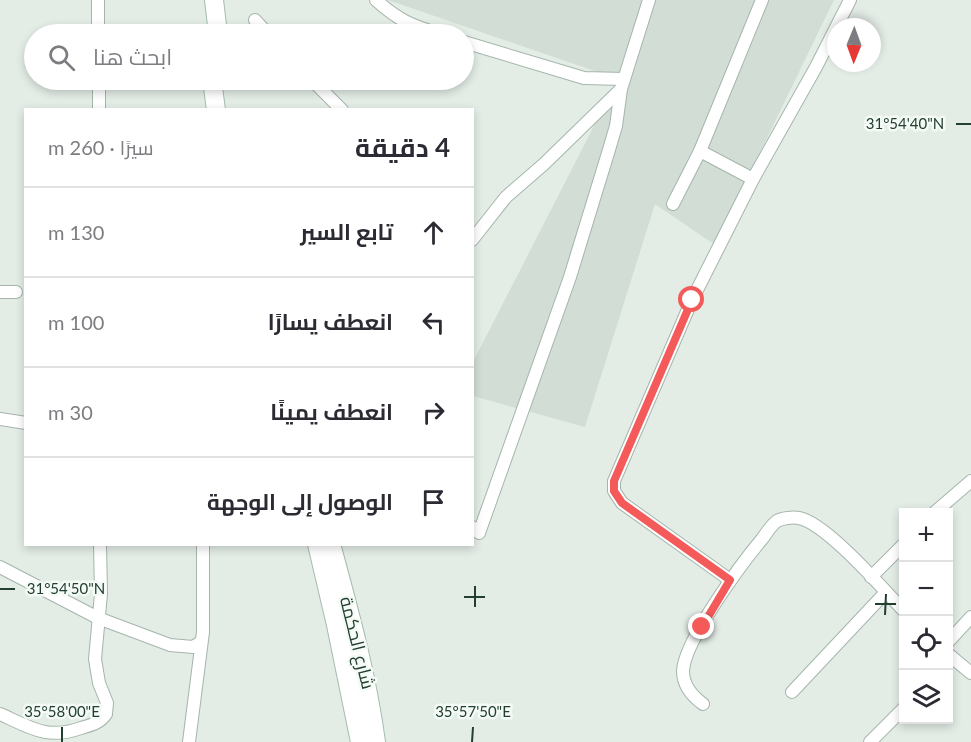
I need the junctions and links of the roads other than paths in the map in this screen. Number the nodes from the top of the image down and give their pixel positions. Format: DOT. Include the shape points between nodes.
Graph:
graph roads {
  1 [pos="98,0"];
  2 [pos="202,0"];
  3 [pos="214,0"];
  4 [pos="376,0"];
  5 [pos="762,0"];
  6 [pos="646,1"];
  7 [pos="845,2"];
  8 [pos="255,20"];
  9 [pos="98,24"];
  10 [pos="205,24"];
  11 [pos="217,24"];
  12 [pos="259,24"];
  13 [pos="411,24"];
  14 [pos="474,45"];
  15 [pos="623,84"];
  16 [pos="99,90"];
  17 [pos="213,90"];
  18 [pos="225,90"];
  19 [pos="322,90"];
  20 [pos="99,108"];
  21 [pos="216,108"];
  22 [pos="228,108"];
  23 [pos="340,108"];
  24 [pos="700,152"];
  25 [pos="753,179"];
  26 [pos="673,204"];
  27 [pos="474,237"];
  28 [pos="0,292"];
  29 [pos="16,292"];
  30 [pos="0,419"];
  31 [pos="24,423"];
  32 [pos="971,481"];
  33 [pos="941,508"];
  34 [pos="474,529"];
  35 [pos="100,546"];
  36 [pos="203,546"];
  37 [pos="317,546"];
  38 [pos="332,546"];
  39 [pos="899,548"];
  40 [pos="0,567"];
  41 [pos="872,577"];
  42 [pos="730,580"];
  43 [pos="886,592"];
  44 [pos="899,607"];
  45 [pos="971,617"];
  46 [pos="98,618"];
  47 [pos="953,637"];
  48 [pos="201,642"];
  49 [pos="953,660"];
  50 [pos="971,673"];
  51 [pos="792,692"];
  52 [pos="704,704"];
  53 [pos="899,712"];
  54 [pos="0,714"];
  55 [pos="54,738"];
  56 [pos="189,742"];
  57 [pos="373,742"];
  58 [pos="870,742"];
  1 -- 9 [label="street"];
  2 -- 10 [label="street"];
  3 -- 11 [label="street"];
  4 -- 13 [label="street"];
  5 -- 24 [label="street"];
  6 -- 15 [label="street"];
  7 -- 25 [label="street" via="816,67"];
  8 -- 12 [label="street"];
  14 -- 15 [label="street" via="584,78"];
  15 -- 27 [label="street" via="506,197"];
  15 -- 34 [label="street" via="616,126 570,278 479,533"];
  16 -- 20 [label="street"];
  17 -- 21 [label="street"];
  18 -- 22 [label="street"];
  19 -- 23 [label="street"];
  24 -- 25 [label="street"];
  24 -- 26 [label="street"];
  25 -- 42 [label="street" via="692,300 614,481 614,491 622,503"];
  28 -- 29 [label="street"];
  30 -- 31 [label="street"];
  32 -- 33 [label="street"];
  35 -- 46 [label="street"];
  36 -- 48 [label="street"];
  37 -- 57 [label="street, شارع الحكمة" via="336,625"];
  38 -- 57 [label="street, شارع الحكمة" via="370,699"];
  39 -- 41 [label="street"];
  40 -- 46 [label="street"];
  41 -- 42 [label="street" via="813,523 792,517 776,522"];
  41 -- 43 [label="street"];
  42 -- 52 [label="street" via="685,661 683,672 689,691"];
  43 -- 44 [label="street"];
  43 -- 51 [label="street"];
  45 -- 47 [label="street"];
  46 -- 48 [label="street" via="170,645 193,647"];
  46 -- 55 [label="street" via="95,659 107,703 106,714 94,724"];
  48 -- 56 [label="street"];
  49 -- 50 [label="street"];
  53 -- 58 [label="street"];
  54 -- 55 [label="street"];
}
